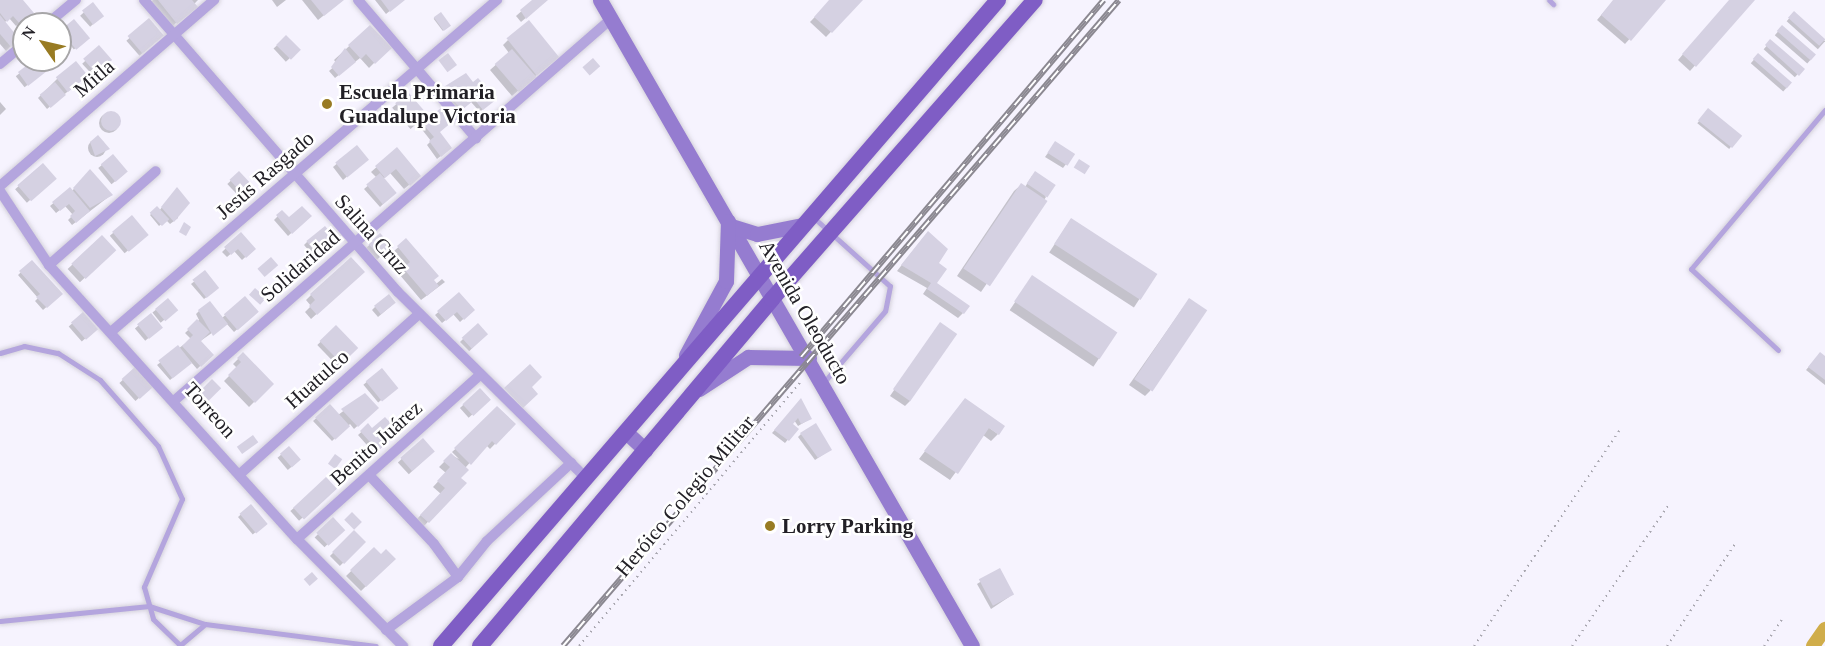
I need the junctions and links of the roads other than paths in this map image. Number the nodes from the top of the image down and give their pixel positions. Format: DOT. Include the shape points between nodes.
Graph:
graph roads {
  1 [pos="76,0"];
  2 [pos="144,0"];
  3 [pos="214,0"];
  4 [pos="358,0"];
  5 [pos="497,0"];
  6 [pos="600,0"];
  7 [pos="998,0"];
  8 [pos="1035,0"];
  9 [pos="62,12"];
  10 [pos="611,18"];
  11 [pos="174,35"];
  12 [pos="12,54"];
  13 [pos="0,64"];
  14 [pos="416,68"];
  15 [pos="1825,110"];
  16 [pos="476,138"];
  17 [pos="156,171"];
  18 [pos="294,177"];
  19 [pos="0,186"];
  20 [pos="0,191"];
  21 [pos="807,220"];
  22 [pos="729,224"];
  23 [pos="830,232"];
  24 [pos="355,244"];
  25 [pos="49,265"];
  26 [pos="760,274"];
  27 [pos="772,299"];
  28 [pos="419,314"];
  29 [pos="112,331"];
  30 [pos="1778,350"];
  31 [pos="0,353"];
  32 [pos="811,362"];
  33 [pos="480,375"];
  34 [pos="674,378"];
  35 [pos="823,384"];
  36 [pos="692,394"];
  37 [pos="175,400"];
  38 [pos="627,433"];
  39 [pos="645,450"];
  40 [pos="571,463"];
  41 [pos="240,474"];
  42 [pos="370,477"];
  43 [pos="587,479"];
  44 [pos="297,539"];
  45 [pos="458,577"];
  46 [pos="149,606"];
  47 [pos="0,621"];
  48 [pos="205,624"];
  49 [pos="386,630"];
  50 [pos="179,645"];
  51 [pos="376,646"];
  52 [pos="403,646"];
  53 [pos="441,646"];
  54 [pos="480,646"];
  55 [pos="972,646"];
  1 -- 9 [label="street"];
  2 -- 11 [label="street, Salina Cruz"];
  3 -- 11 [label="street, Mitla"];
  4 -- 14 [label="street"];
  5 -- 14 [label="street, Jesús Rasgado"];
  6 -- 10 [label="main road, Avenida Oleoducto"];
  7 -- 21 [label="main road"];
  8 -- 23 [label="main road"];
  10 -- 16 [label="street, Solidaridad"];
  10 -- 22 [label="main road, Avenida Oleoducto"];
  11 -- 18 [label="street, Salina Cruz"];
  11 -- 19 [label="street, Mitla"];
  12 -- 13 [label="street"];
  14 -- 16 [label="street"];
  14 -- 18 [label="street, Jesús Rasgado"];
  15 -- 30 [label="lane" via="1691,269"];
  16 -- 24 [label="street, Solidaridad"];
  17 -- 25 [label="street"];
  18 -- 24 [label="street, Salina Cruz"];
  18 -- 29 [label="street, Jesús Rasgado"];
  20 -- 25 [label="street, Torreon"];
  21 -- 22 [label="main road" via="757,234"];
  21 -- 23 [label="lane"];
  21 -- 26 [label="main road"];
  22 -- 26 [label="main road, Avenida Oleoducto"];
  22 -- 34 [label="main road" via="726,281"];
  23 -- 27 [label="main road"];
  23 -- 35 [label="lane" via="890,286 885,311"];
  24 -- 28 [label="street, Salina Cruz"];
  24 -- 37 [label="street, Solidaridad"];
  25 -- 29 [label="street, Torreon"];
  26 -- 27 [label="main road, Avenida Oleoducto"];
  26 -- 34 [label="main road"];
  27 -- 32 [label="main road, Avenida Oleoducto"];
  27 -- 36 [label="main road"];
  28 -- 33 [label="street, Salina Cruz"];
  28 -- 41 [label="street, Huatulco"];
  29 -- 37 [label="street, Torreon"];
  31 -- 46 [label="lane" via="24,346 58,353 100,380 158,446 182,499 144,587"];
  32 -- 35 [label="main road, Avenida Oleoducto"];
  32 -- 36 [label="main road" via="748,357"];
  33 -- 40 [label="street, Salina Cruz"];
  33 -- 42 [label="street, Benito Juárez"];
  34 -- 38 [label="main road"];
  35 -- 55 [label="main road, Avenida Oleoducto"];
  36 -- 39 [label="main road"];
  37 -- 41 [label="street, Torreon"];
  38 -- 39 [label="main road"];
  38 -- 43 [label="main road"];
  39 -- 54 [label="main road"];
  40 -- 43 [label="street, Salina Cruz"];
  40 -- 45 [label="street" via="487,541"];
  41 -- 44 [label="street, Torreon"];
  42 -- 44 [label="street, Benito Juárez"];
  42 -- 45 [label="street" via="434,544"];
  43 -- 53 [label="main road"];
  44 -- 49 [label="street, Torreon"];
  45 -- 49 [label="street"];
  46 -- 47 [label="lane"];
  46 -- 48 [label="lane"];
  46 -- 50 [label="lane" via="153,619"];
  48 -- 50 [label="lane"];
  48 -- 51 [label="lane"];
  49 -- 52 [label="street, Torreon"];
}
